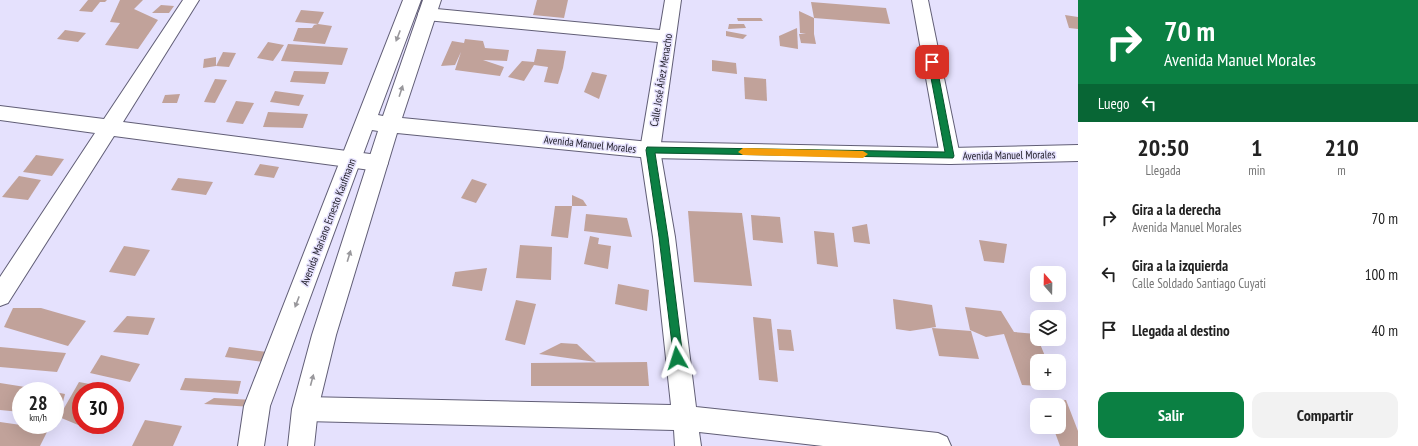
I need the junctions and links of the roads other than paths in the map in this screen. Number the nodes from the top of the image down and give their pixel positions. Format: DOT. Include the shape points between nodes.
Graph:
graph roads {
  1 [pos="191,0"];
  2 [pos="673,0"];
  3 [pos="920,0"];
  4 [pos="424,5"];
  5 [pos="668,37"];
  6 [pos="0,113"];
  7 [pos="366,122"];
  8 [pos="390,123"];
  9 [pos="108,127"];
  10 [pos="650,150"];
  11 [pos="1078,153"];
  12 [pos="950,156"];
  13 [pos="352,159"];
  14 [pos="378,162"];
  15 [pos="0,296"];
  16 [pos="305,409"];
  17 [pos="684,418"];
  18 [pos="250,446"];
  19 [pos="301,446"];
  20 [pos="688,446"];
  21 [pos="938,446"];
  1 -- 9 [label="street"];
  2 -- 5 [label="street, Calle José Áñez Menacho"];
  3 -- 12 [label="street"];
  4 -- 5 [label="street"];
  4 -- 7 [label="main road, Avenida Mariano Ernesto Kaufmann, one-way"];
  8 -- 4 [label="main road, one-way"];
  5 -- 10 [label="street, Calle José Áñez Menacho"];
  6 -- 9 [label="street"];
  7 -- 8 [label="main road, Avenida Manuel Morales"];
  7 -- 13 [label="main road, Avenida Mariano Ernesto Kaufmann"];
  8 -- 10 [label="main road, Avenida Manuel Morales"];
  8 -- 14 [label="main road"];
  9 -- 13 [label="street"];
  9 -- 15 [label="street"];
  10 -- 12 [label="main road, Avenida Manuel Morales"];
  10 -- 17 [label="street, Calle José Áñez Menacho" via="664,237"];
  11 -- 12 [label="main road, Avenida Manuel Morales"];
  13 -- 14 [label="street"];
  13 -- 18 [label="main road, Avenida Mariano Ernesto Kaufmann, one-way" via="257,406"];
  16 -- 14 [label="main road, one-way" via="324,335"];
  16 -- 17 [label="street"];
  16 -- 19 [label="main road"];
  17 -- 20 [label="street, Calle José Áñez Menacho"];
  17 -- 21 [label="street"];
}
